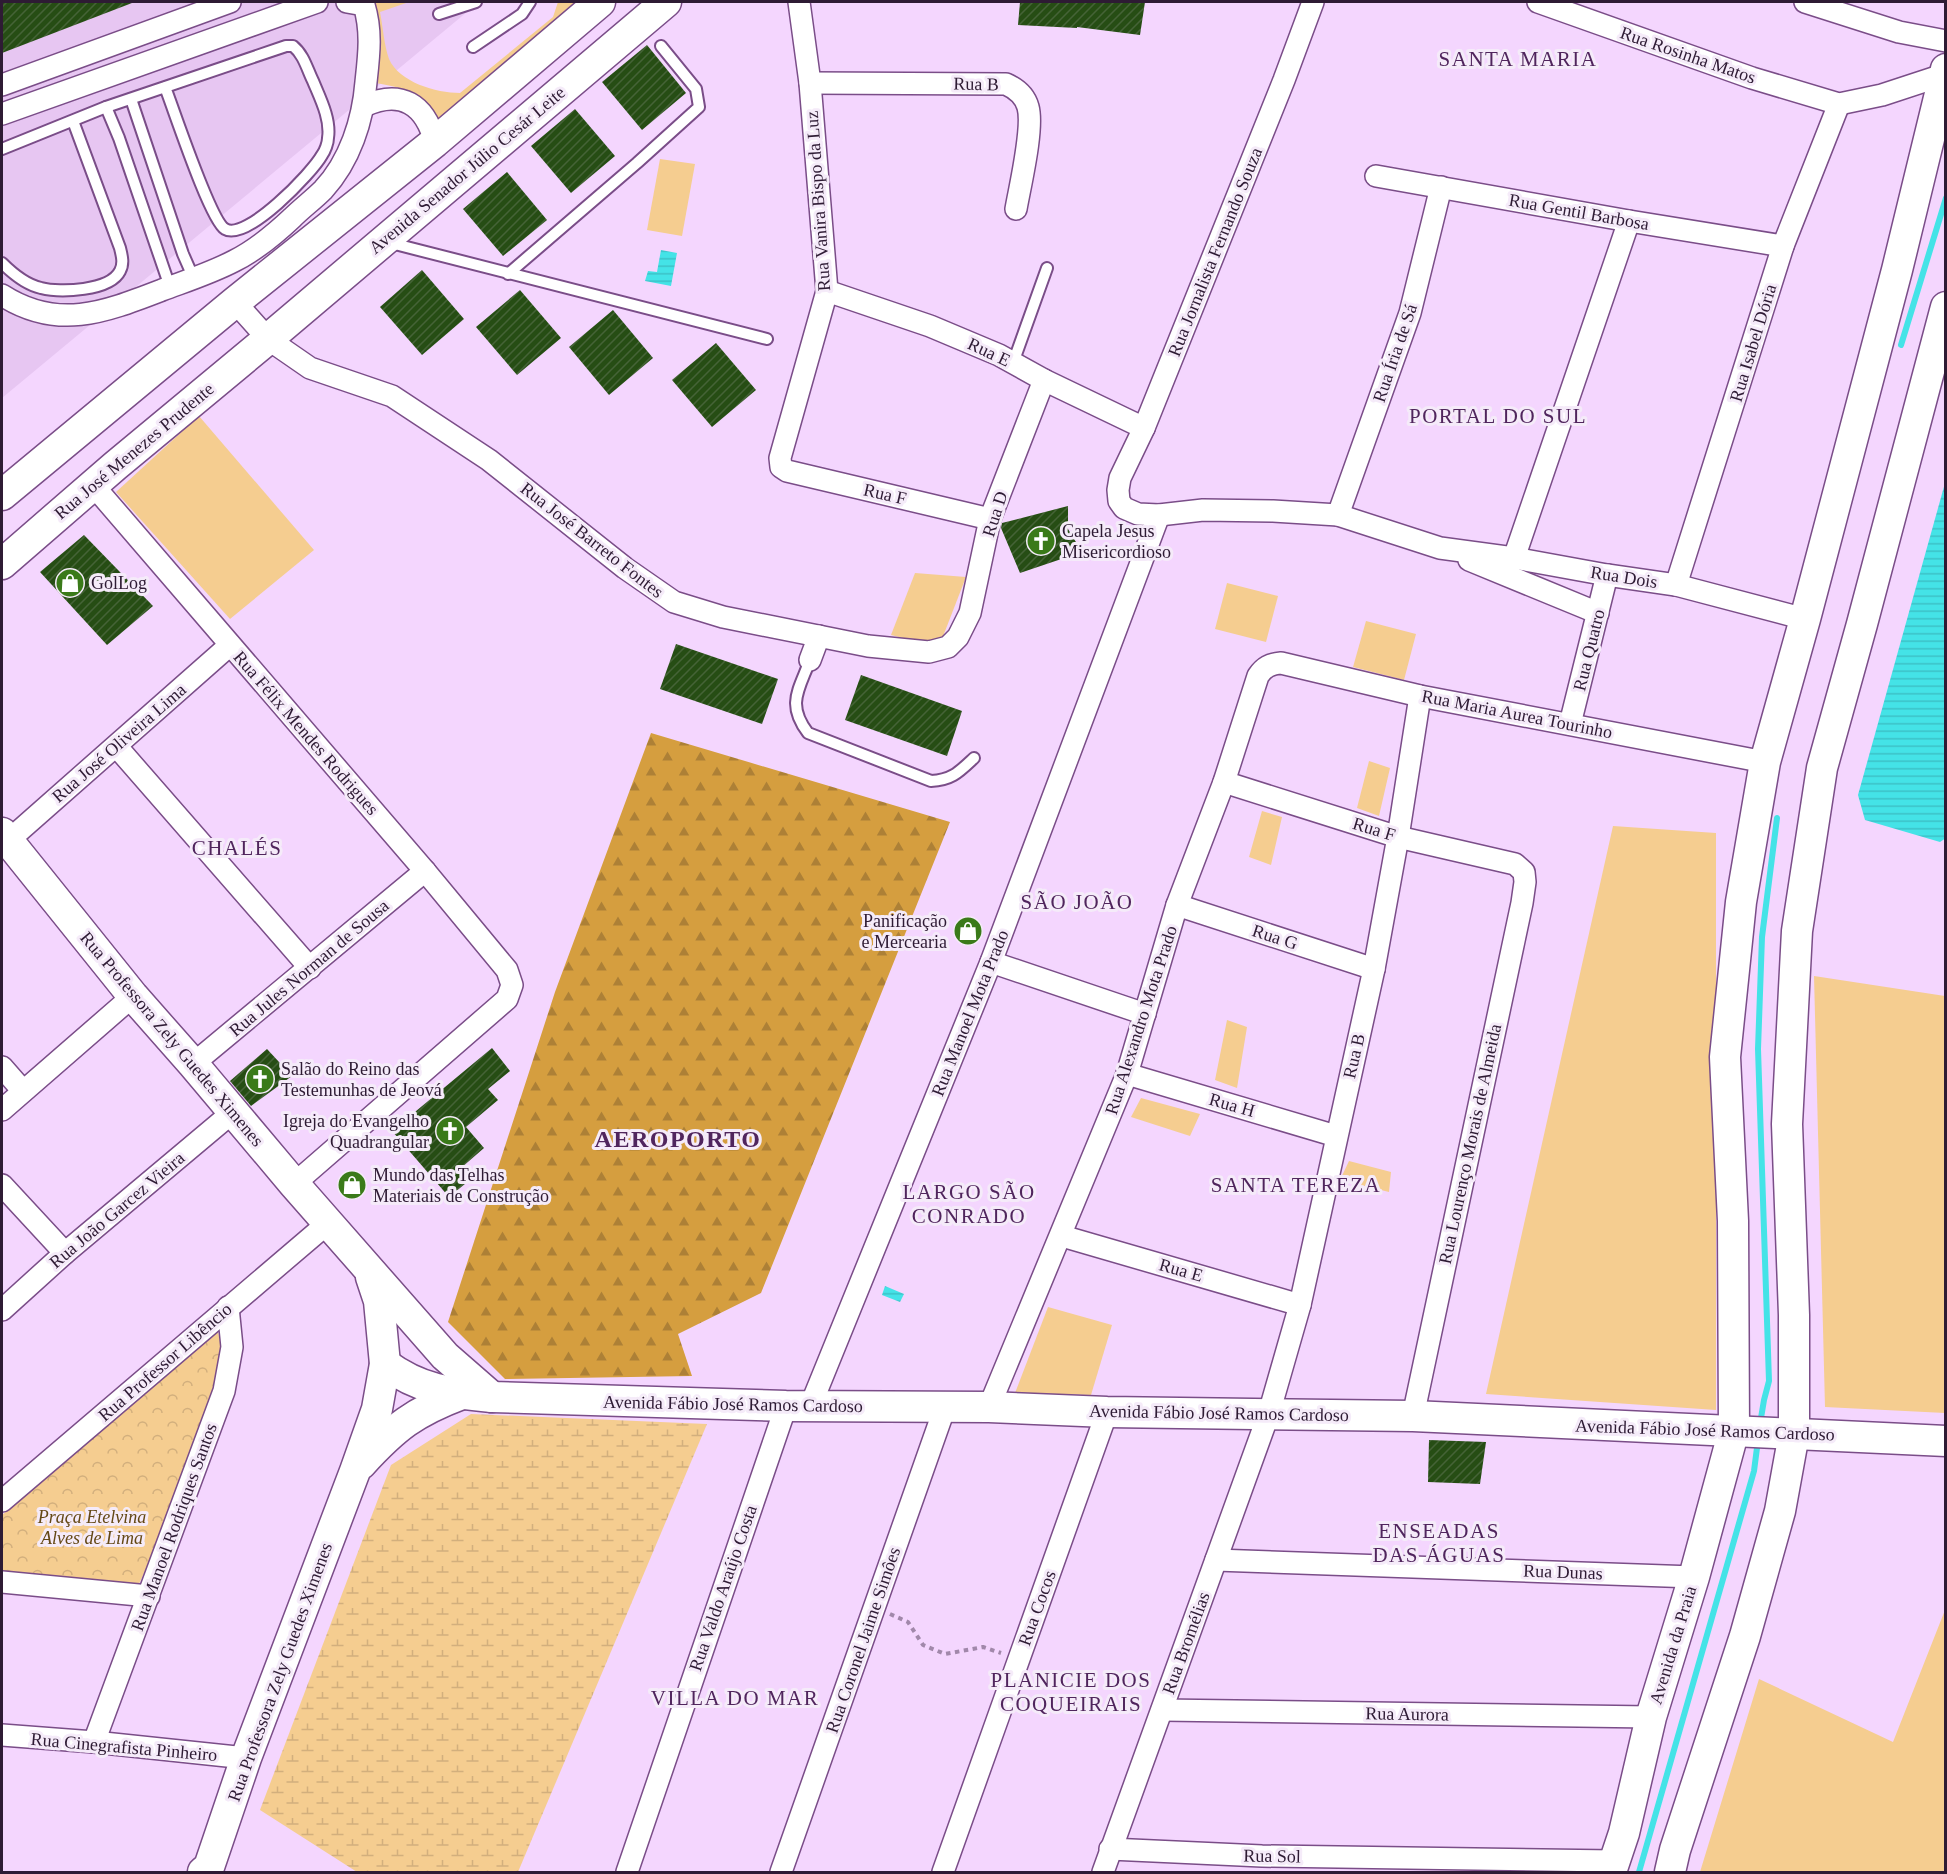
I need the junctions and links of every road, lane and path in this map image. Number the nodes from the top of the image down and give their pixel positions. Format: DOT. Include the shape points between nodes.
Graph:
graph roads {
  1 [pos="230,2"];
  2 [pos="317,2"];
  3 [pos="347,2"];
  4 [pos="476,2"];
  5 [pos="530,2"];
  6 [pos="600,2"];
  7 [pos="666,2"];
  8 [pos="799,2"];
  9 [pos="1313,2"];
  10 [pos="1539,2"];
  11 [pos="1805,2"];
  12 [pos="439,14"];
  13 [pos="1946,41"];
  14 [pos="661,46"];
  15 [pos="473,47"];
  16 [pos="1945,72"];
  17 [pos="810,83"];
  18 [pos="2,85"];
  19 [pos="165,87"];
  20 [pos="131,99"];
  21 [pos="1839,104"];
  22 [pos="364,106"];
  23 [pos="106,107"];
  24 [pos="2,114"];
  25 [pos="73,121"];
  26 [pos="435,142"];
  27 [pos="2,149"];
  28 [pos="1376,176"];
  29 [pos="1441,187"];
  30 [pos="1016,209"];
  31 [pos="1629,221"];
  32 [pos="384,241"];
  33 [pos="1783,246"];
  34 [pos="2,263"];
  35 [pos="1047,268"];
  36 [pos="508,274"];
  37 [pos="194,279"];
  38 [pos="170,287"];
  39 [pos="827,291"];
  40 [pos="2,297"];
  41 [pos="235,302"];
  42 [pos="1946,307"];
  43 [pos="268,339"];
  44 [pos="767,339"];
  45 [pos="1013,363"];
  46 [pos="1044,380"];
  47 [pos="95,418"];
  48 [pos="1144,428"];
  49 [pos="782,467"];
  50 [pos="104,475"];
  51 [pos="2,495"];
  52 [pos="1119,501"];
  53 [pos="1159,515"];
  54 [pos="1338,515"];
  55 [pos="990,519"];
  56 [pos="1440,548"];
  57 [pos="1514,558"];
  58 [pos="2,564"];
  59 [pos="1607,575"];
  60 [pos="1676,585"];
  61 [pos="1598,613"];
  62 [pos="1805,619"];
  63 [pos="819,636"];
  64 [pos="230,645"];
  65 [pos="948,646"];
  66 [pos="810,660"];
  67 [pos="1269,664"];
  68 [pos="1420,696"];
  69 [pos="1570,724"];
  70 [pos="117,747"];
  71 [pos="974,758"];
  72 [pos="1765,762"];
  73 [pos="1224,782"];
  74 [pos="5,836"];
  75 [pos="1398,837"];
  76 [pos="425,871"];
  77 [pos="1524,872"];
  78 [pos="1177,905"];
  79 [pos="991,962"];
  80 [pos="310,968"];
  81 [pos="1374,969"];
  82 [pos="133,996"];
  83 [pos="1145,1014"];
  84 [pos="194,1064"];
  85 [pos="2,1067"];
  86 [pos="1127,1074"];
  87 [pos="23,1091"];
  88 [pos="2,1110"];
  89 [pos="232,1112"];
  90 [pos="1336,1136"];
  91 [pos="294,1184"];
  92 [pos="2,1185"];
  93 [pos="328,1223"];
  94 [pos="1062,1236"];
  95 [pos="65,1253"];
  96 [pos="369,1270"];
  97 [pos="1300,1305"];
  98 [pos="228,1307"];
  99 [pos="2,1310"];
  100 [pos="385,1364"];
  101 [pos="462,1394"];
  102 [pos="492,1397"];
  103 [pos="798,1407"];
  104 [pos="945,1407"];
  105 [pos="989,1407"];
  106 [pos="1107,1412"];
  107 [pos="1269,1413"];
  108 [pos="1413,1416"];
  109 [pos="1738,1430"];
  110 [pos="1785,1433"];
  111 [pos="1946,1441"];
  112 [pos="355,1470"];
  113 [pos="2,1499"];
  114 [pos="1216,1560"];
  115 [pos="1694,1577"];
  116 [pos="2,1582"];
  117 [pos="149,1596"];
  118 [pos="875,1607"];
  119 [pos="1019,1659"];
  120 [pos="1162,1710"];
  121 [pos="1652,1717"];
  122 [pos="2,1736"];
  123 [pos="94,1742"];
  124 [pos="246,1758"];
  125 [pos="1110,1849"];
  126 [pos="1262,1864"];
  127 [pos="1613,1867"];
  128 [pos="203,1872"];
  129 [pos="627,1872"];
  130 [pos="781,1872"];
  131 [pos="943,1872"];
  132 [pos="1103,1872"];
  133 [pos="1670,1872"];
  1 -- 18 [label="street"];
  2 -- 24 [label="street"];
  3 -- 22 [label="street" via="364,5 369,21"];
  4 -- 12 [label="lane"];
  5 -- 15 [label="lane" via="522,14"];
  6 -- 26 [label="street"];
  7 -- 32 [label="street, Avenida Senador Júlio Cesár Leite"];
  8 -- 17 [label="street, Rua Vanira Bispo da Luz"];
  9 -- 48 [label="street, Rua Jornalista Fernando Souza"];
  10 -- 21 [label="street, Rua Rosinha Matos" via="1752,78"];
  11 -- 13 [label="street" via="1899,32"];
  14 -- 36 [label="lane" via="696,89 699,107"];
  16 -- 21 [label="street" via="1882,95"];
  16 -- 62 [label="street, Avenida da Praia"];
  17 -- 30 [label="street, Rua B" via="1006,84 1018,89 1028,106 1030,124"];
  17 -- 39 [label="street, Rua Vanira Bispo da Luz"];
  19 -- 19 [label="lane" via="293,46 302,56 324,107 328,138 322,155 292,190 254,223 239,231 224,229 204,191"];
  19 -- 20 [label="lane"];
  20 -- 23 [label="lane"];
  20 -- 37 [label="lane"];
  21 -- 33 [label="street, Rua Isabel Dória"];
  22 -- 26 [label="street" via="378,99 404,100 417,108 431,128"];
  22 -- 37 [label="street" via="340,168 324,189 259,246"];
  23 -- 25 [label="lane"];
  23 -- 38 [label="lane"];
  25 -- 27 [label="lane"];
  25 -- 34 [label="lane" via="120,248 123,264 119,274 87,288 58,291 39,288"];
  26 -- 41 [label="street"];
  28 -- 29 [label="street, Rua Gentil Barbosa"];
  29 -- 31 [label="street, Rua Gentil Barbosa"];
  29 -- 54 [label="street, Rua Íria de Sá" via="1410,313"];
  31 -- 33 [label="street, Rua Gentil Barbosa"];
  31 -- 57 [label="street"];
  32 -- 36 [label="lane"];
  32 -- 43 [label="street, Avenida Senador Júlio Cesár Leite"];
  33 -- 60 [label="street, Rua Isabel Dória"];
  35 -- 45 [label="lane"];
  36 -- 44 [label="lane"];
  37 -- 38 [label="street"];
  38 -- 40 [label="street" via="95,313 63,317 31,311"];
  39 -- 45 [label="street, Rua E" via="930,326"];
  39 -- 49 [label="street, Rua Vanira Bispo da Luz" via="780,458"];
  41 -- 43 [label="street, Rua José Barreto Fontes"];
  41 -- 47 [label="street"];
  42 -- 110 [label="street" via="1822,768 1797,931 1787,1124 1794,1315"];
  43 -- 50 [label="street, Rua José Menezes Prudente"];
  43 -- 63 [label="street, Rua José Barreto Fontes" via="310,368 392,396 489,460 674,602 723,617"];
  45 -- 46 [label="street, Rua E"];
  46 -- 48 [label="street, Rua E"];
  46 -- 55 [label="street, Rua D"];
  47 -- 50 [label="street" via="109,436"];
  47 -- 51 [label="street"];
  48 -- 52 [label="street, Rua Jornalista Fernando Souza" via="1120,478"];
  49 -- 55 [label="street, Rua F"];
  50 -- 58 [label="street, Rua José Menezes Prudente"];
  50 -- 64 [label="street, Rua Félix Mendes Rodrigues"];
  52 -- 53 [label="street, Rua Dois" via="1138,514"];
  53 -- 54 [label="street, Rua Dois" via="1203,510"];
  53 -- 79 [label="street, Rua Manoel Mota Prado"];
  54 -- 56 [label="street, Rua Dois"];
  55 -- 65 [label="street, Rua D" via="970,613 958,637"];
  56 -- 57 [label="street, Rua Dois"];
  56 -- 61 [label="street, Rua Dois"];
  57 -- 59 [label="street, Rua Dois"];
  59 -- 60 [label="street, Rua Dois"];
  59 -- 61 [label="street, Rua Quatro"];
  60 -- 62 [label="street, Rua Dois"];
  61 -- 69 [label="street, Rua Quatro"];
  62 -- 72 [label="street, Avenida da Praia"];
  63 -- 65 [label="street, Rua José Barreto Fontes" via="929,652"];
  63 -- 66 [label="street"];
  64 -- 70 [label="street, Rua José Oliveira Lima"];
  64 -- 76 [label="street, Rua Félix Mendes Rodrigues"];
  66 -- 71 [label="lane" via="795,707 798,720 808,733 931,781 955,776"];
  67 -- 68 [label="street, Rua Maria Aurea Tourinho" via="1281,663"];
  67 -- 73 [label="street, Rua Alexandro Mota Prado" via="1258,676"];
  68 -- 69 [label="street, Rua Maria Aurea Tourinho"];
  68 -- 75 [label="street, Rua B"];
  69 -- 72 [label="street, Rua Maria Aurea Tourinho"];
  70 -- 74 [label="street, Rua José Oliveira Lima"];
  70 -- 80 [label="street"];
  72 -- 109 [label="street, Avenida da Praia" via="1741,902 1725,1057"];
  73 -- 75 [label="street, Rua F"];
  73 -- 78 [label="street, Rua Alexandro Mota Prado"];
  74 -- 82 [label="street, Rua Professora Zely Guedes Ximenes"];
  75 -- 77 [label="street, Rua F" via="1515,864"];
  75 -- 81 [label="street, Rua B"];
  76 -- 80 [label="street, Rua Jules Norman de Sousa"];
  76 -- 91 [label="street, Rua Félix Mendes Rodrigues" via="507,970 512,985 507,999"];
  77 -- 108 [label="street, Rua Lourenço Morais de Almeida" via="1522,903"];
  78 -- 81 [label="street, Rua G"];
  78 -- 83 [label="street, Rua Alexandro Mota Prado"];
  79 -- 83 [label="street"];
  79 -- 103 [label="street, Rua Manoel Mota Prado"];
  80 -- 84 [label="street, Rua Jules Norman de Sousa"];
  81 -- 90 [label="street, Rua B"];
  82 -- 84 [label="street, Rua Professora Zely Guedes Ximenes"];
  82 -- 87 [label="street"];
  83 -- 86 [label="street, Rua Alexandro Mota Prado"];
  84 -- 89 [label="street, Rua Professora Zely Guedes Ximenes"];
  85 -- 87 [label="street"];
  86 -- 90 [label="street, Rua H"];
  86 -- 94 [label="street, Rua Alexandro Mota Prado"];
  87 -- 88 [label="street"];
  89 -- 91 [label="street, Rua Professora Zely Guedes Ximenes"];
  89 -- 95 [label="street, Rua João Garcez Vieira"];
  90 -- 97 [label="street, Rua B"];
  91 -- 93 [label="street, Rua Professora Zely Guedes Ximenes"];
  92 -- 95 [label="street"];
  93 -- 96 [label="street, Rua Professora Zely Guedes Ximenes"];
  93 -- 98 [label="street, Rua Professor Libêncio"];
  94 -- 97 [label="street, Rua E"];
  94 -- 105 [label="street, Rua Alexandro Mota Prado"];
  95 -- 99 [label="street, Rua João Garcez Vieira"];
  96 -- 100 [label="street, Rua Professora Zely Guedes Ximenes" via="379,1301"];
  96 -- 102 [label="street, Rua Professora Zely Guedes Ximenes" via="445,1356"];
  97 -- 107 [label="street, Rua B"];
  98 -- 113 [label="street, Rua Professor Libêncio"];
  98 -- 117 [label="street, Rua Manoel Rodriques Santos" via="232,1347 224,1391"];
  100 -- 101 [label="street, Avenida Fábio José Ramos Cardoso" via="418,1384"];
  100 -- 112 [label="street, Rua Professora Zely Guedes Ximenes" via="377,1409"];
  101 -- 102 [label="street, Avenida Fábio José Ramos Cardoso"];
  101 -- 112 [label="street" via="407,1420"];
  102 -- 103 [label="street, Avenida Fábio José Ramos Cardoso"];
  103 -- 104 [label="street, Avenida Fábio José Ramos Cardoso"];
  103 -- 129 [label="street, Rua Valdo Araújo Costa"];
  104 -- 105 [label="street, Avenida Fábio José Ramos Cardoso"];
  104 -- 118 [label="street, Rua Coronel Jaime Simôes"];
  105 -- 106 [label="street, Avenida Fábio José Ramos Cardoso"];
  106 -- 107 [label="street, Avenida Fábio José Ramos Cardoso"];
  106 -- 119 [label="street, Rua Cocos"];
  107 -- 108 [label="street, Avenida Fábio José Ramos Cardoso"];
  107 -- 114 [label="street, Rua Bromélias"];
  108 -- 109 [label="street, Avenida Fábio José Ramos Cardoso"];
  109 -- 110 [label="street, Avenida Fábio José Ramos Cardoso"];
  109 -- 115 [label="street, Avenida da Praia"];
  110 -- 111 [label="street, Avenida Fábio José Ramos Cardoso"];
  110 -- 133 [label="street" via="1780,1511"];
  112 -- 124 [label="street, Rua Professora Zely Guedes Ximenes"];
  114 -- 115 [label="street, Rua Dunas"];
  114 -- 120 [label="street, Rua Bromélias"];
  115 -- 121 [label="street, Avenida da Praia"];
  116 -- 117 [label="street"];
  117 -- 123 [label="street, Rua Manoel Rodriques Santos"];
  118 -- 119 [label="path" via="908,1622 923,1645 945,1654 983,1647"];
  118 -- 130 [label="street, Rua Coronel Jaime Simôes"];
  119 -- 131 [label="street, Rua Cocos"];
  120 -- 121 [label="street, Rua Aurora"];
  120 -- 125 [label="street, Rua Bromélias"];
  121 -- 127 [label="street, Avenida da Praia"];
  122 -- 123 [label="street, Rua Cinegrafista Pinheiro"];
  123 -- 124 [label="street, Rua Cinegrafista Pinheiro"];
  124 -- 128 [label="street, Rua Professora Zely Guedes Ximenes" via="209,1868"];
  125 -- 126 [label="street, Rua Sol"];
  125 -- 132 [label="street, Rua Bromélias"];
  126 -- 127 [label="street, Rua Sol"];
}
